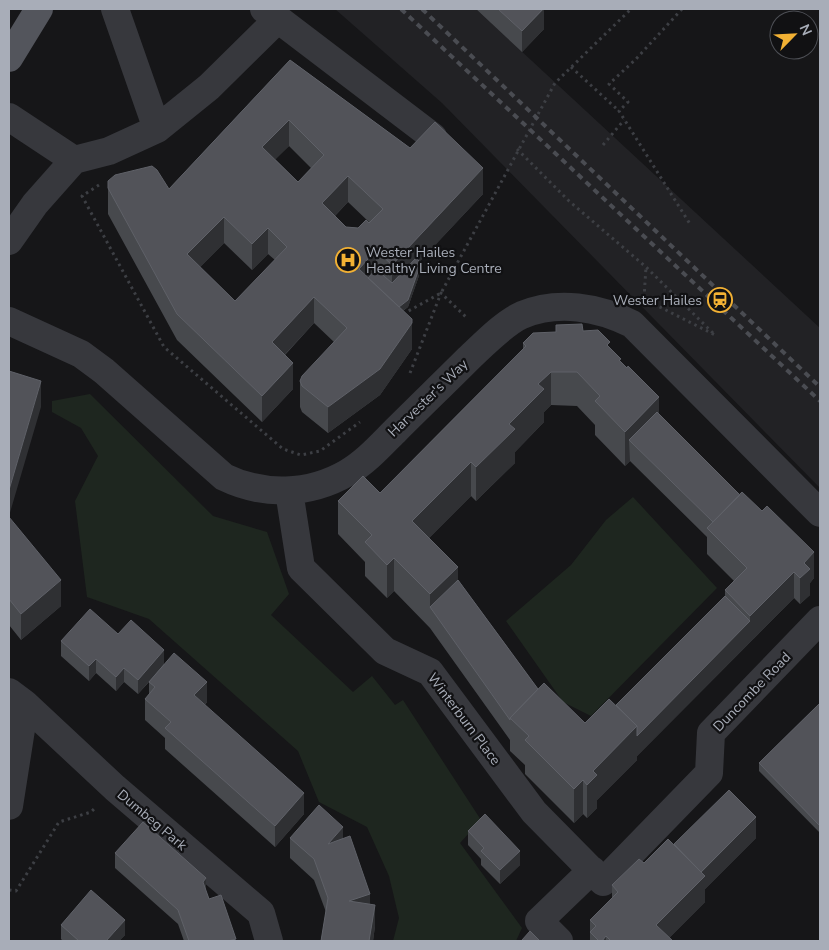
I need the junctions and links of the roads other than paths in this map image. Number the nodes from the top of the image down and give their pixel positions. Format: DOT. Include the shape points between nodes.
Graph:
graph roads {
  1 [pos="39,9"];
  2 [pos="115,9"];
  3 [pos="271,14"];
  4 [pos="9,58"];
  5 [pos="9,117"];
  6 [pos="157,129"];
  7 [pos="433,137"];
  8 [pos="74,160"];
  9 [pos="9,241"];
  10 [pos="9,321"];
  11 [pos="289,491"];
  12 [pos="820,513"];
  13 [pos="820,620"];
  14 [pos="17,698"];
  15 [pos="9,806"];
  16 [pos="598,876"];
  17 [pos="270,941"];
  18 [pos="559,941"];
  1 -- 4 [label="main road"];
  2 -- 6 [label="street"];
  3 -- 6 [label="street" via="209,86"];
  3 -- 7 [label="street"];
  5 -- 8 [label="street"];
  6 -- 8 [label="street" via="109,152"];
  8 -- 9 [label="street" via="35,204"];
  10 -- 11 [label="street, Harvester's Way" via="81,354 224,477 243,486"];
  11 -- 12 [label="street, Harvester's Way" via="322,484 348,472 370,455 489,339 521,315 552,308 582,308 609,312 632,324"];
  11 -- 16 [label="street, Winterburn Place" via="301,568 384,652 430,672 534,812"];
  13 -- 16 [label="street, Duncombe Road" via="711,733 709,773"];
  14 -- 15 [label="street, Dumbeg Park"];
  14 -- 17 [label="street, Dumbeg Park" via="115,788 261,913"];
  16 -- 18 [label="street, Duncombe Road" via="538,921"];
}
